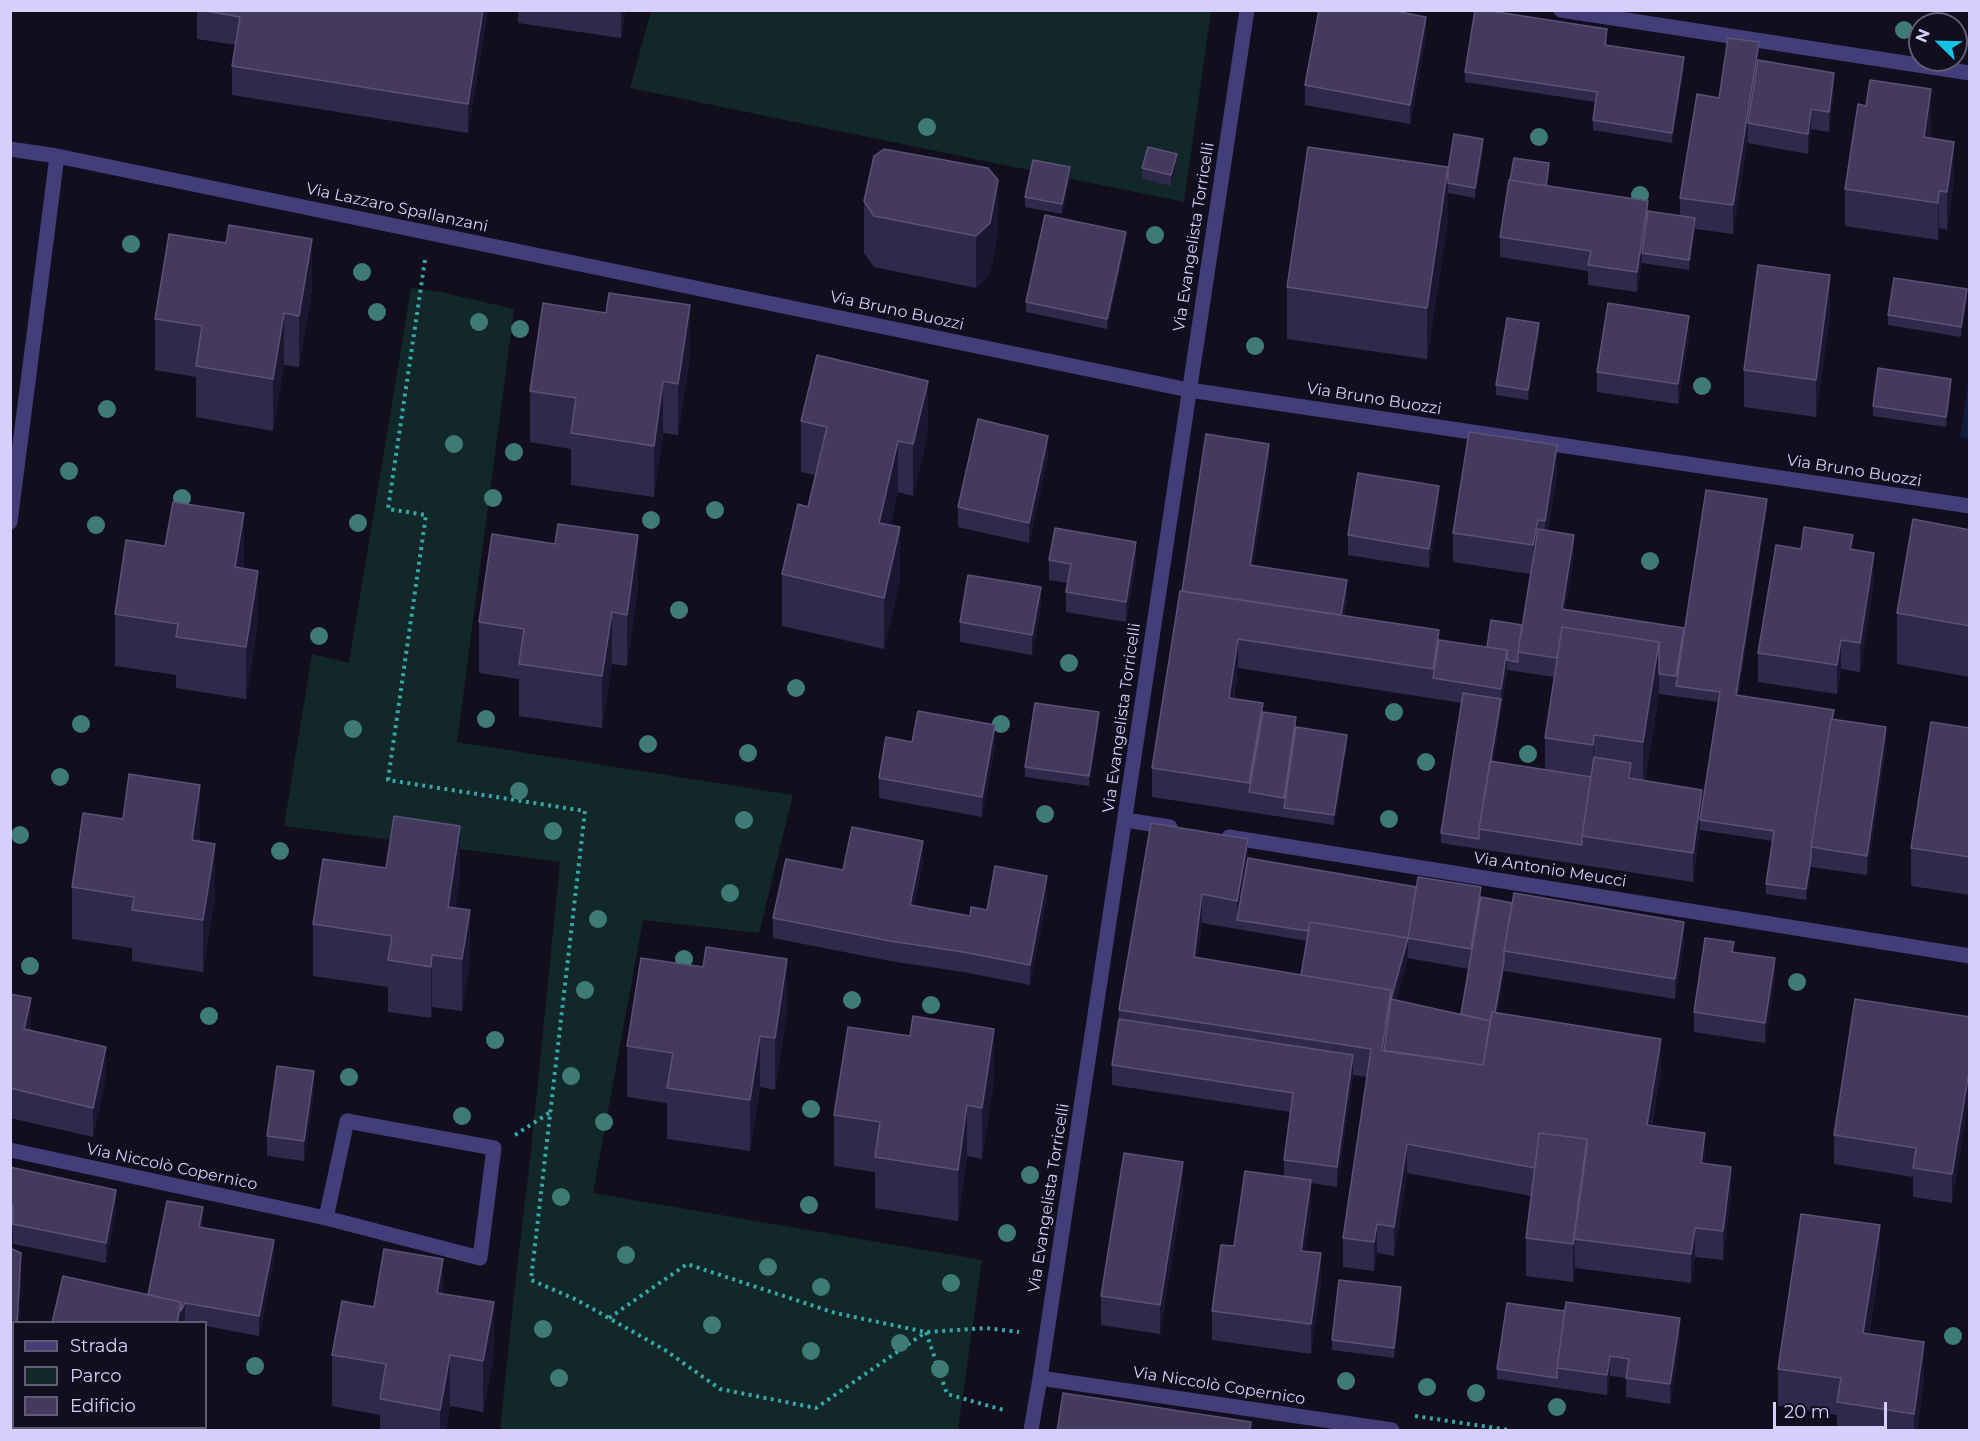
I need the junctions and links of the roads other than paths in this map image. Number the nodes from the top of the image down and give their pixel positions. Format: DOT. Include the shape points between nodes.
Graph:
graph roads {
  1 [pos="1247,10"];
  2 [pos="1562,10"];
  3 [pos="1970,73"];
  4 [pos="10,148"];
  5 [pos="57,156"];
  6 [pos="777,304"];
  7 [pos="1189,390"];
  8 [pos="1970,506"];
  9 [pos="10,522"];
  10 [pos="1126,820"];
  11 [pos="1184,829"];
  12 [pos="1220,835"];
  13 [pos="1970,956"];
  14 [pos="10,1150"];
  15 [pos="326,1218"];
  16 [pos="1040,1378"];
  17 [pos="1031,1424"];
  18 [pos="1392,1431"];
  1 -- 7 [label="street, Via Evangelista Torricelli"];
  2 -- 3 [label="street"];
  4 -- 5 [label="street, Via Lazzaro Spallanzani"];
  5 -- 6 [label="street, Via Lazzaro Spallanzani"];
  5 -- 9 [label="street"];
  6 -- 7 [label="street, Via Bruno Buozzi"];
  7 -- 8 [label="street, Via Bruno Buozzi"];
  7 -- 10 [label="street, Via Evangelista Torricelli"];
  10 -- 11 [label="street"];
  10 -- 16 [label="street, Via Evangelista Torricelli"];
  12 -- 13 [label="street, Via Antonio Meucci"];
  14 -- 15 [label="street, Via Niccolò Copernico"];
  15 -- 15 [label="street, Via Niccolò Copernico" via="346,1122 494,1148 480,1258"];
  16 -- 17 [label="street, Via Evangelista Torricelli"];
  16 -- 18 [label="street, Via Niccolò Copernico"];
}
